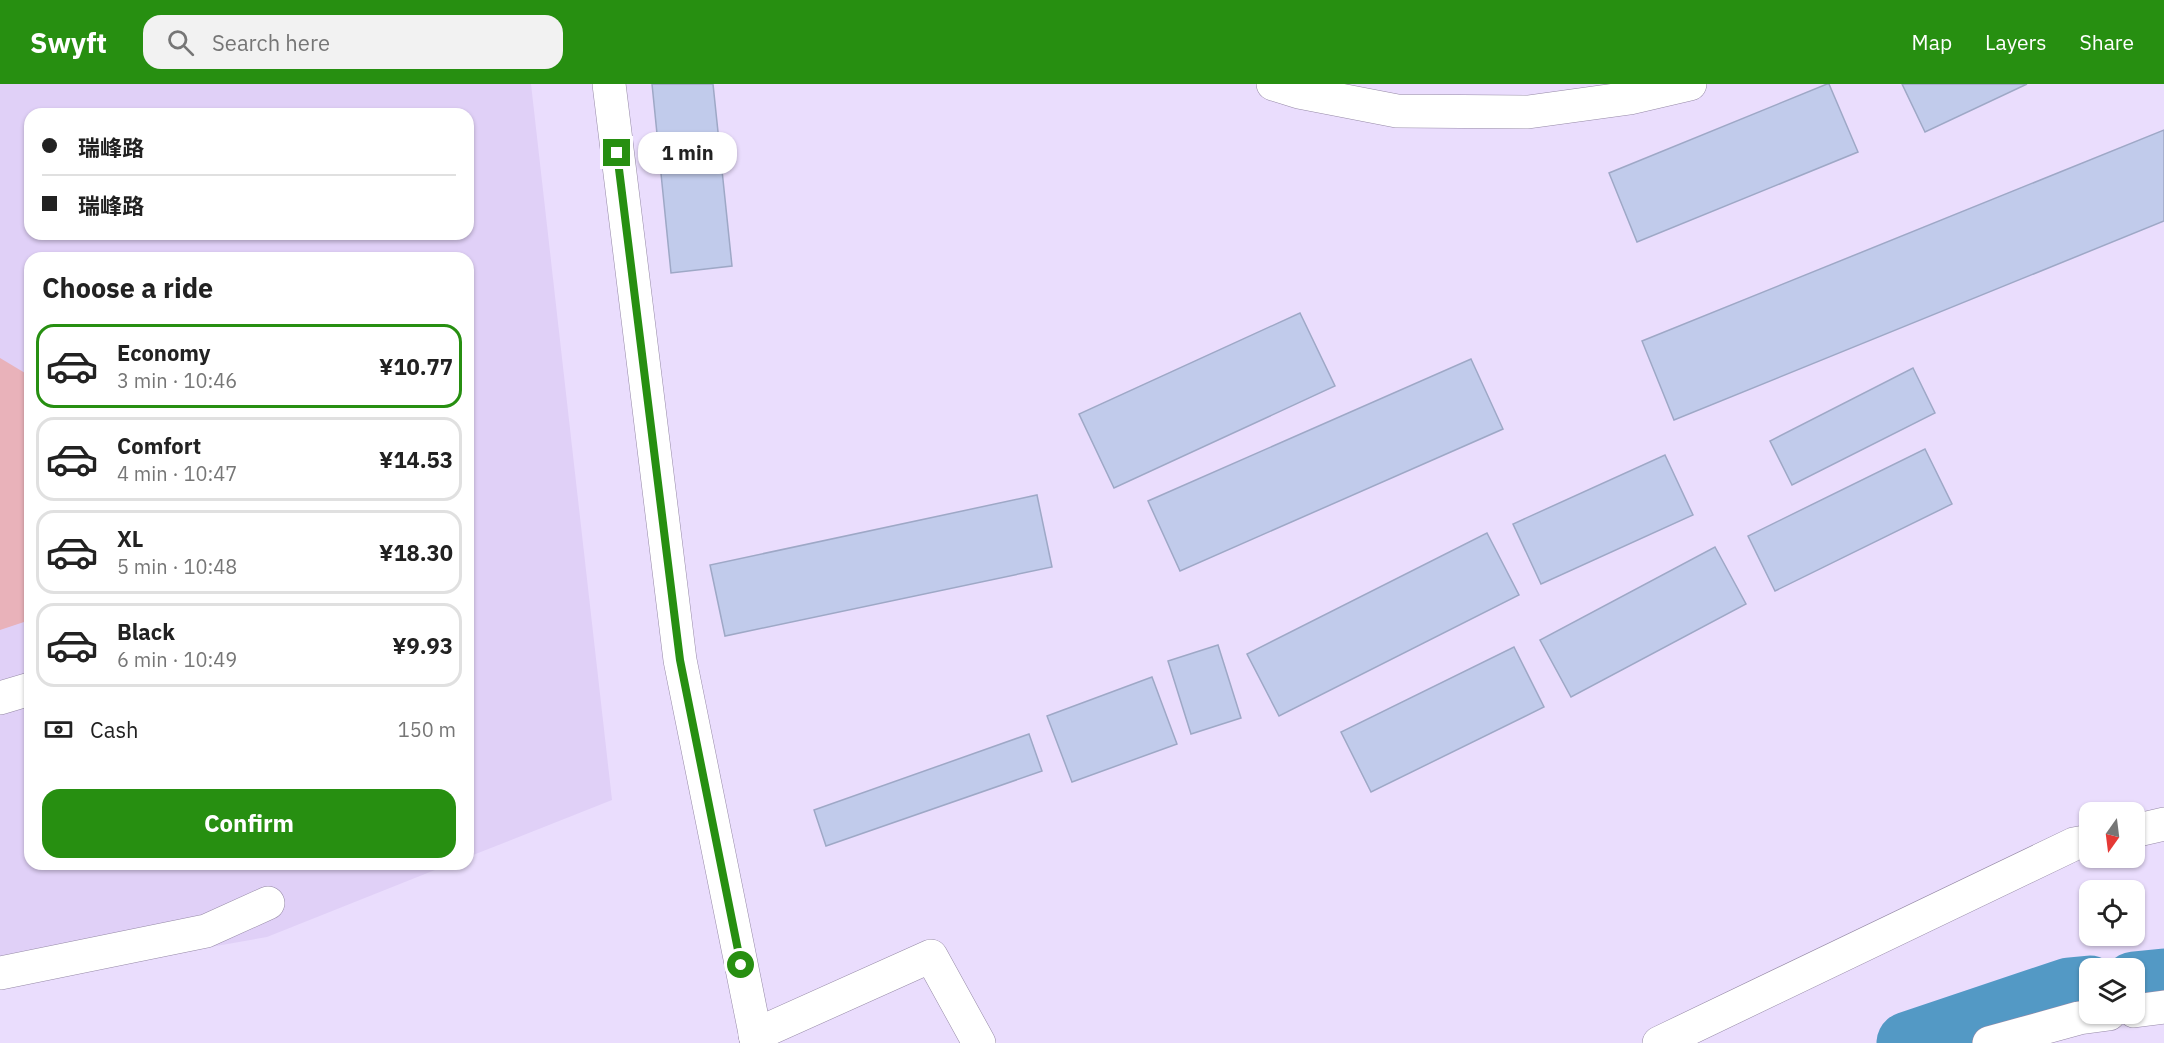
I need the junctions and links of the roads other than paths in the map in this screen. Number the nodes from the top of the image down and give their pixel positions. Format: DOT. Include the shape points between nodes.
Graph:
graph roads {
  1 [pos="609,84"];
  2 [pos="1273,84"];
  3 [pos="1690,84"];
  4 [pos="1392,98"];
  5 [pos="24,691"];
  6 [pos="0,698"];
  7 [pos="2164,824"];
  8 [pos="2145,828"];
  9 [pos="2079,843"];
  10 [pos="267,903"];
  11 [pos="0,973"];
  12 [pos="2164,1007"];
  13 [pos="2145,1010"];
  14 [pos="2079,1018"];
  15 [pos="756,1039"];
  16 [pos="980,1043"];
  17 [pos="1659,1043"];
  18 [pos="1989,1043"];
  1 -- 15 [label="street" via="680,660"];
  2 -- 4 [label="street" via="1299,92"];
  3 -- 4 [label="street" via="1630,98 1528,112"];
  5 -- 6 [label="street"];
  7 -- 8 [label="street"];
  9 -- 17 [label="street"];
  10 -- 11 [label="street" via="206,932"];
  12 -- 13 [label="street"];
  14 -- 18 [label="street"];
  15 -- 16 [label="street" via="931,956"];
}
